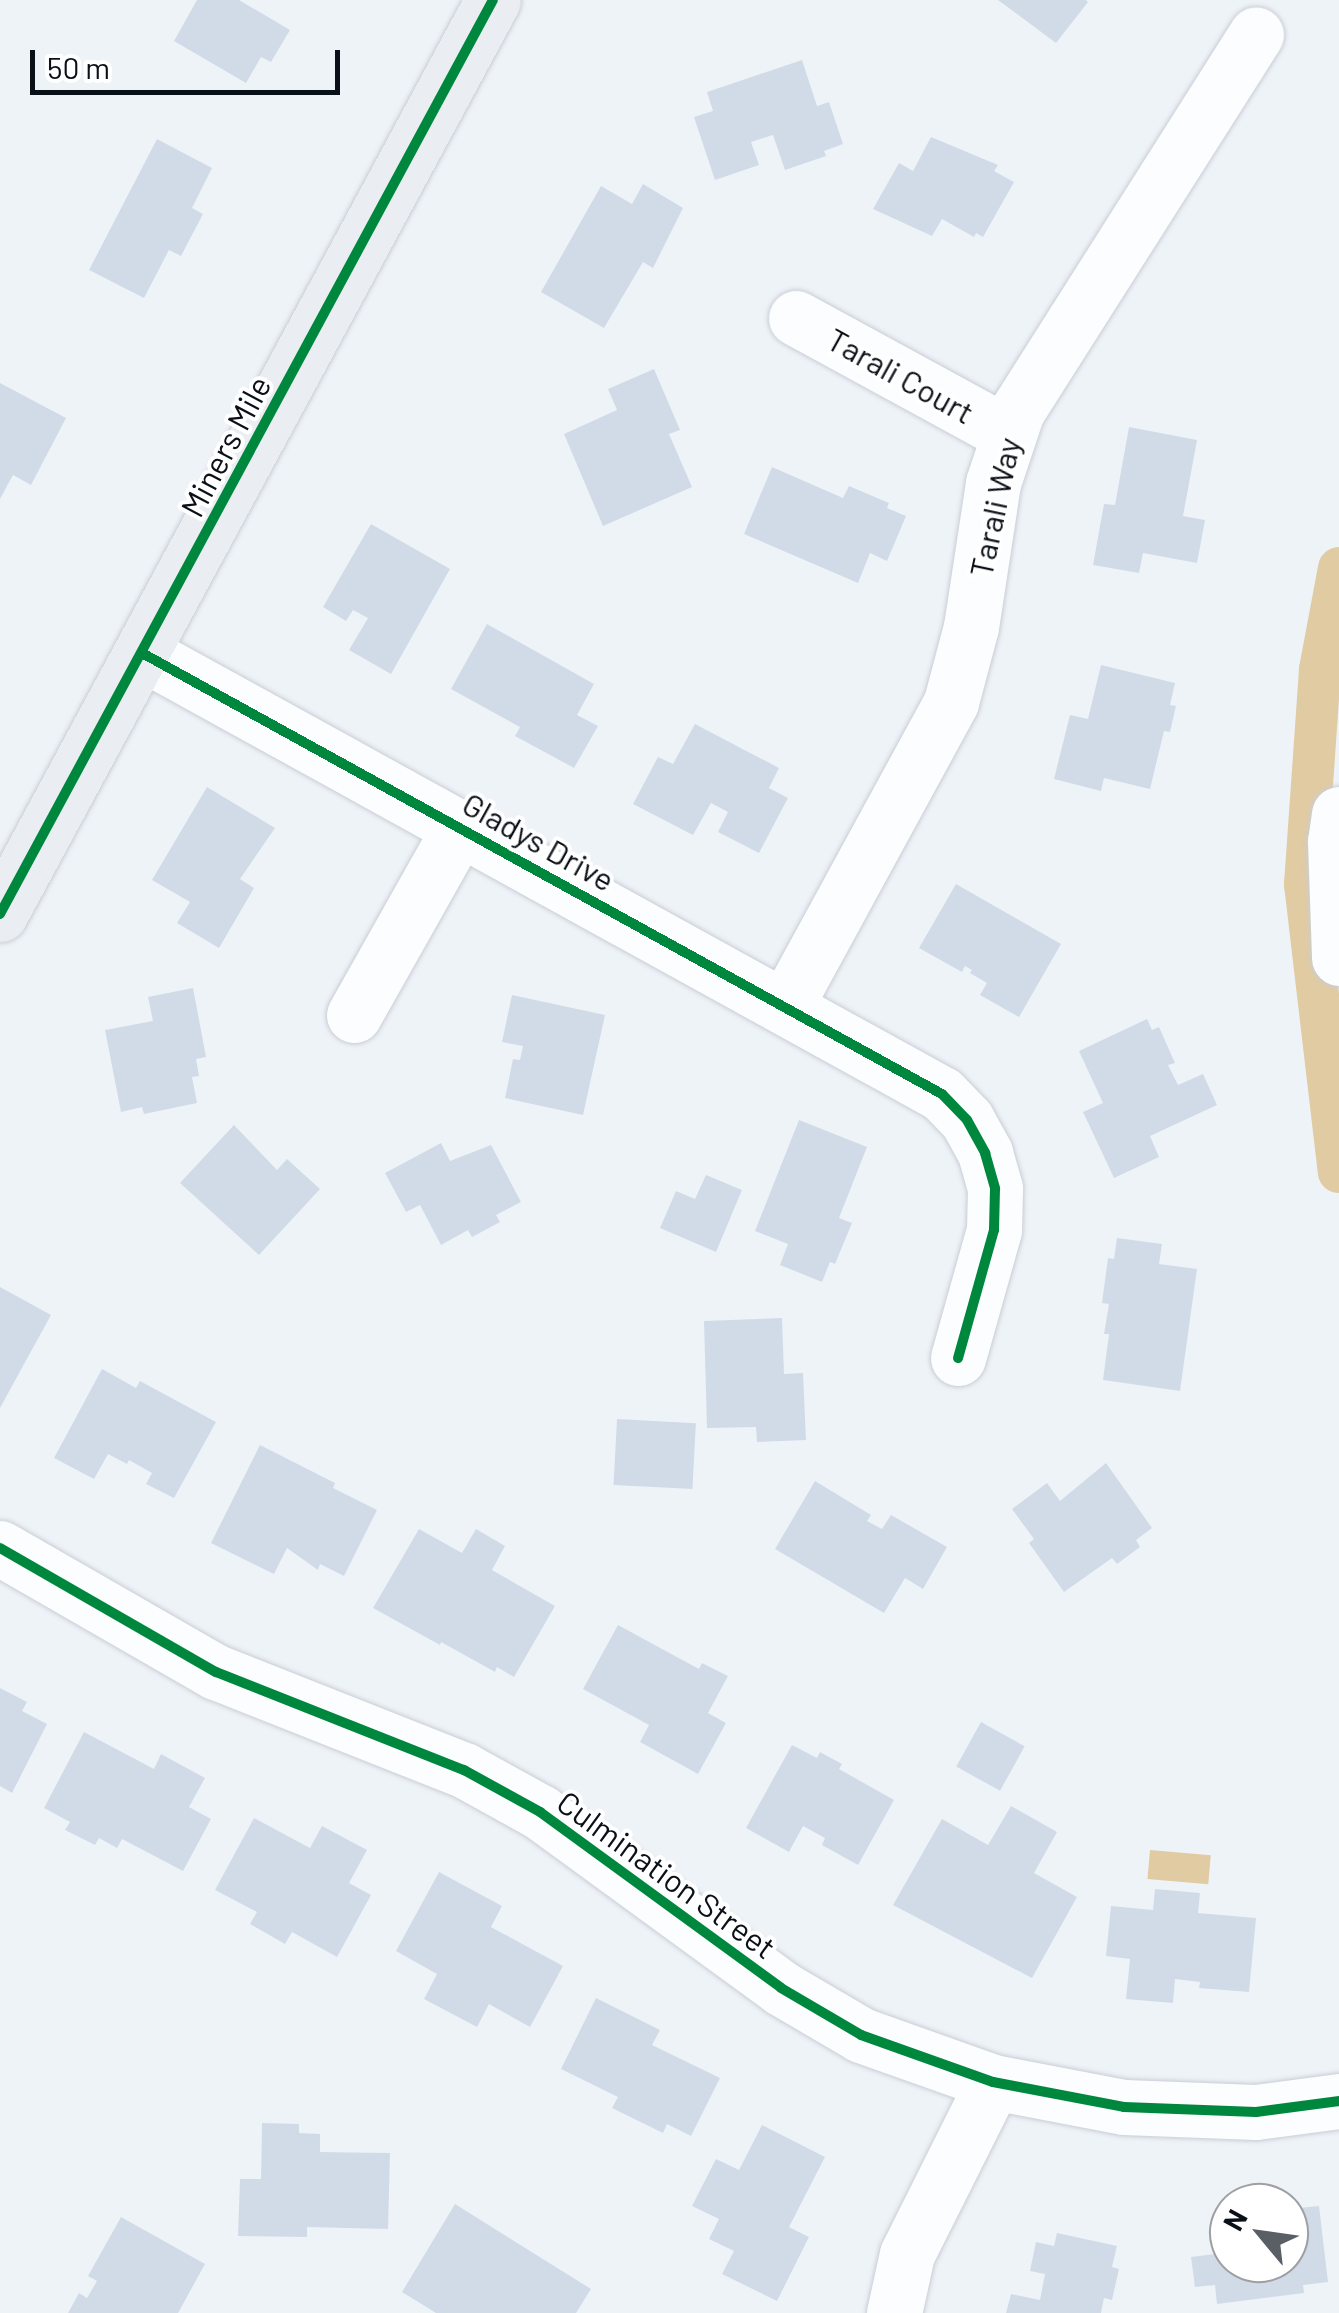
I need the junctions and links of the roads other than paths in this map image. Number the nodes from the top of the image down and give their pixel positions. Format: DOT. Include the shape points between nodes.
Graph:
graph roads {
  1 [pos="493,0"];
  2 [pos="1256,34"];
  3 [pos="796,318"];
  4 [pos="1007,433"];
  5 [pos="142,654"];
  6 [pos="1339,814"];
  7 [pos="460,826"];
  8 [pos="0,914"];
  9 [pos="1339,958"];
  10 [pos="786,1005"];
  11 [pos="354,1015"];
  12 [pos="958,1358"];
  13 [pos="0,1548"];
  14 [pos="993,2082"];
  15 [pos="1339,2101"];
  16 [pos="894,2313"];
  1 -- 5 [label="main road, Miners Mile"];
  2 -- 4 [label="street, Tarali Way"];
  3 -- 4 [label="street, Tarali Court"];
  4 -- 10 [label="street, Tarali Way" via="951,702"];
  5 -- 7 [label="street, Gladys Drive"];
  5 -- 8 [label="main road, Miners Mile"];
  6 -- 9 [label="street"];
  7 -- 10 [label="street, Gladys Drive"];
  7 -- 11 [label="street"];
  10 -- 12 [label="street, Gladys Drive" via="942,1094 985,1152 994,1230"];
  13 -- 14 [label="street, Culmination Street" via="216,1672 464,1770 540,1812 781,1988 845,2026"];
  14 -- 15 [label="street, Culmination Street" via="1124,2107 1256,2112"];
  14 -- 16 [label="street" via="907,2254"];
}
